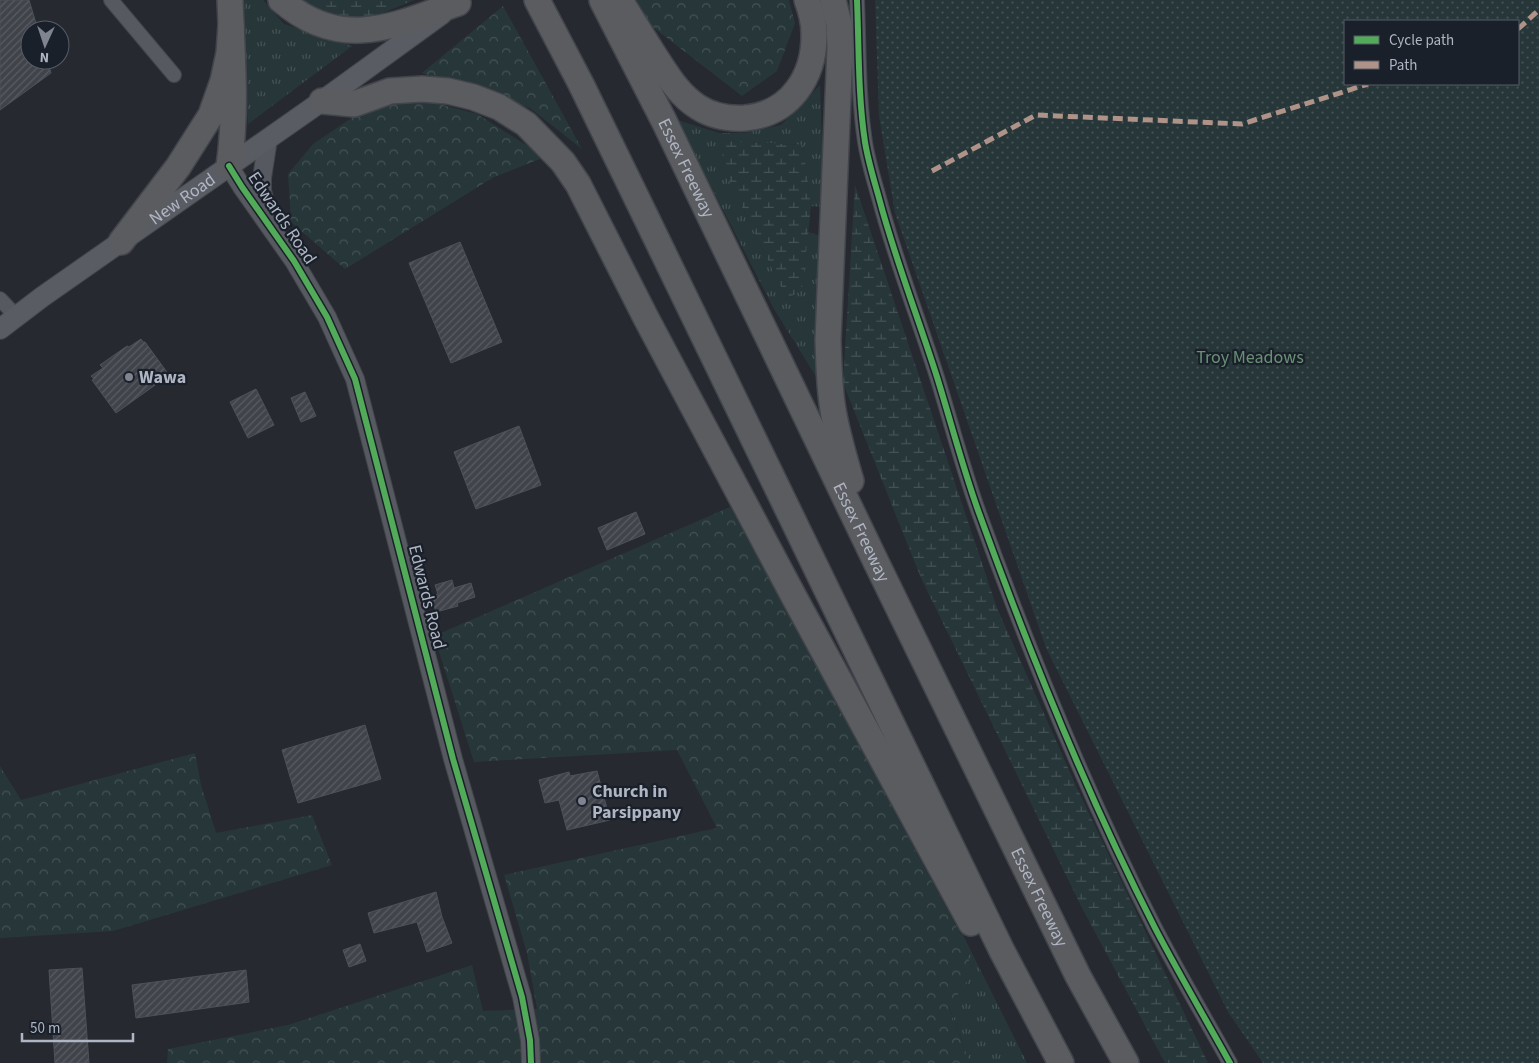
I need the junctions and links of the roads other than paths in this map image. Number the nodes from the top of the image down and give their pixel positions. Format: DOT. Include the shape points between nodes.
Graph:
graph roads {
  1 [pos="111,0"];
  2 [pos="230,0"];
  3 [pos="282,0"];
  4 [pos="537,0"];
  5 [pos="602,0"];
  6 [pos="620,0"];
  7 [pos="807,0"];
  8 [pos="833,0"];
  9 [pos="857,0"];
  10 [pos="460,1"];
  11 [pos="231,25"];
  12 [pos="174,75"];
  13 [pos="322,101"];
  14 [pos="268,139"];
  15 [pos="229,166"];
  16 [pos="262,215"];
  17 [pos="121,242"];
  18 [pos="0,299"];
  19 [pos="16,316"];
  20 [pos="0,329"];
  21 [pos="876,562"];
  22 [pos="1002,951"];
  23 [pos="531,1063"];
  24 [pos="1061,1063"];
  25 [pos="1126,1063"];
  26 [pos="1230,1063"];
  1 -- 12 [label="street"];
  2 -- 11 [label="highway"];
  3 -- 10 [label="highway" via="312,21 351,31 395,26"];
  4 -- 22 [label="highway" via="577,76"];
  5 -- 21 [label="highway, Essex Freeway" via="664,121"];
  6 -- 7 [label="highway" via="682,94 708,113 738,118 769,112 796,94 813,53 814,32"];
  8 -- 21 [label="highway" via="840,48 829,375 839,443"];
  9 -- 26 [label="street" via="861,108 872,174 964,471 1032,654 1114,844"];
  10 -- 13 [label="main road, New Road"];
  11 -- 15 [label="highway" via="234,115"];
  11 -- 17 [label="highway" via="224,81 211,115 178,167"];
  13 -- 14 [label="main road, New Road"];
  13 -- 22 [label="highway" via="354,104 390,91 422,89 473,97 499,107 526,124 563,162 578,184 797,603 981,940"];
  14 -- 15 [label="main road, New Road"];
  14 -- 16 [label="street, Edwards Road" via="262,178 265,202"];
  15 -- 16 [label="street, Edwards Road"];
  15 -- 17 [label="main road, New Road"];
  16 -- 23 [label="street, Edwards Road" via="294,261 326,317 355,379 454,759 522,998"];
  17 -- 19 [label="main road, New Road"];
  18 -- 19 [label="street"];
  19 -- 20 [label="main road, New Road"];
  21 -- 25 [label="highway, Essex Freeway" via="1078,976"];
  22 -- 24 [label="highway"];
}
